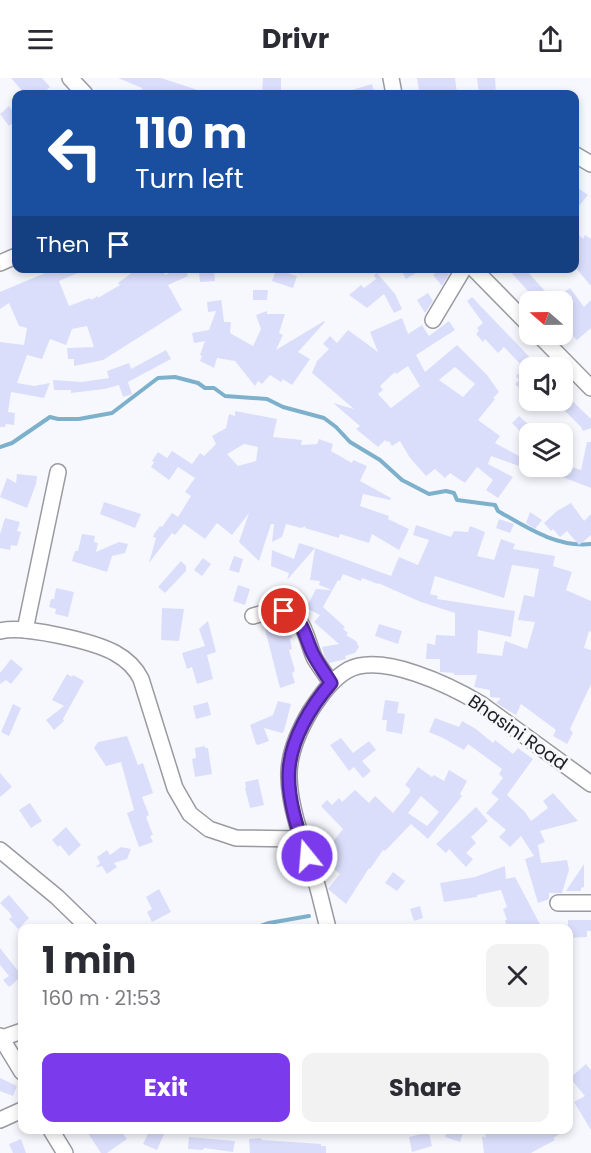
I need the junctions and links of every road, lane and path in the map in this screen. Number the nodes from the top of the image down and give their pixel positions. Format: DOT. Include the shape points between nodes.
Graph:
graph roads {
  1 [pos="70,78"];
  2 [pos="81,90"];
  3 [pos="461,273"];
  4 [pos="477,273"];
  5 [pos="519,315"];
  6 [pos="433,320"];
  7 [pos="549,345"];
  8 [pos="591,387"];
  9 [pos="58,472"];
  10 [pos="253,616"];
  11 [pos="25,630"];
  12 [pos="0,631"];
  13 [pos="331,683"];
  14 [pos="591,784"];
  15 [pos="301,839"];
  16 [pos="0,850"];
  17 [pos="558,903"];
  18 [pos="591,903"];
  19 [pos="85,924"];
  20 [pos="327,924"];
  21 [pos="18,1032"];
  22 [pos="1,1037"];
  23 [pos="18,1065"];
  24 [pos="18,1112"];
  25 [pos="0,1120"];
  26 [pos="53,1134"];
  27 [pos="65,1153"];
  1 -- 2 [label="street"];
  3 -- 6 [label="street"];
  4 -- 5 [label="street"];
  7 -- 8 [label="street"];
  9 -- 11 [label="street"];
  10 -- 13 [label="street" via="284,611 295,616"];
  11 -- 12 [label="street"];
  11 -- 15 [label="street" via="112,651 136,670 150,702 175,788 199,823 236,838"];
  13 -- 14 [label="street, Bhasini Road" via="349,670 368,665 416,674 481,704"];
  13 -- 15 [label="street, Bhasini Road" via="307,716 290,760 290,791"];
  15 -- 20 [label="street, Bhasini Road"];
  16 -- 19 [label="street"];
  17 -- 18 [label="street"];
  21 -- 22 [label="street"];
  22 -- 23 [label="street"];
  24 -- 25 [label="street"];
  26 -- 27 [label="street"];
}
